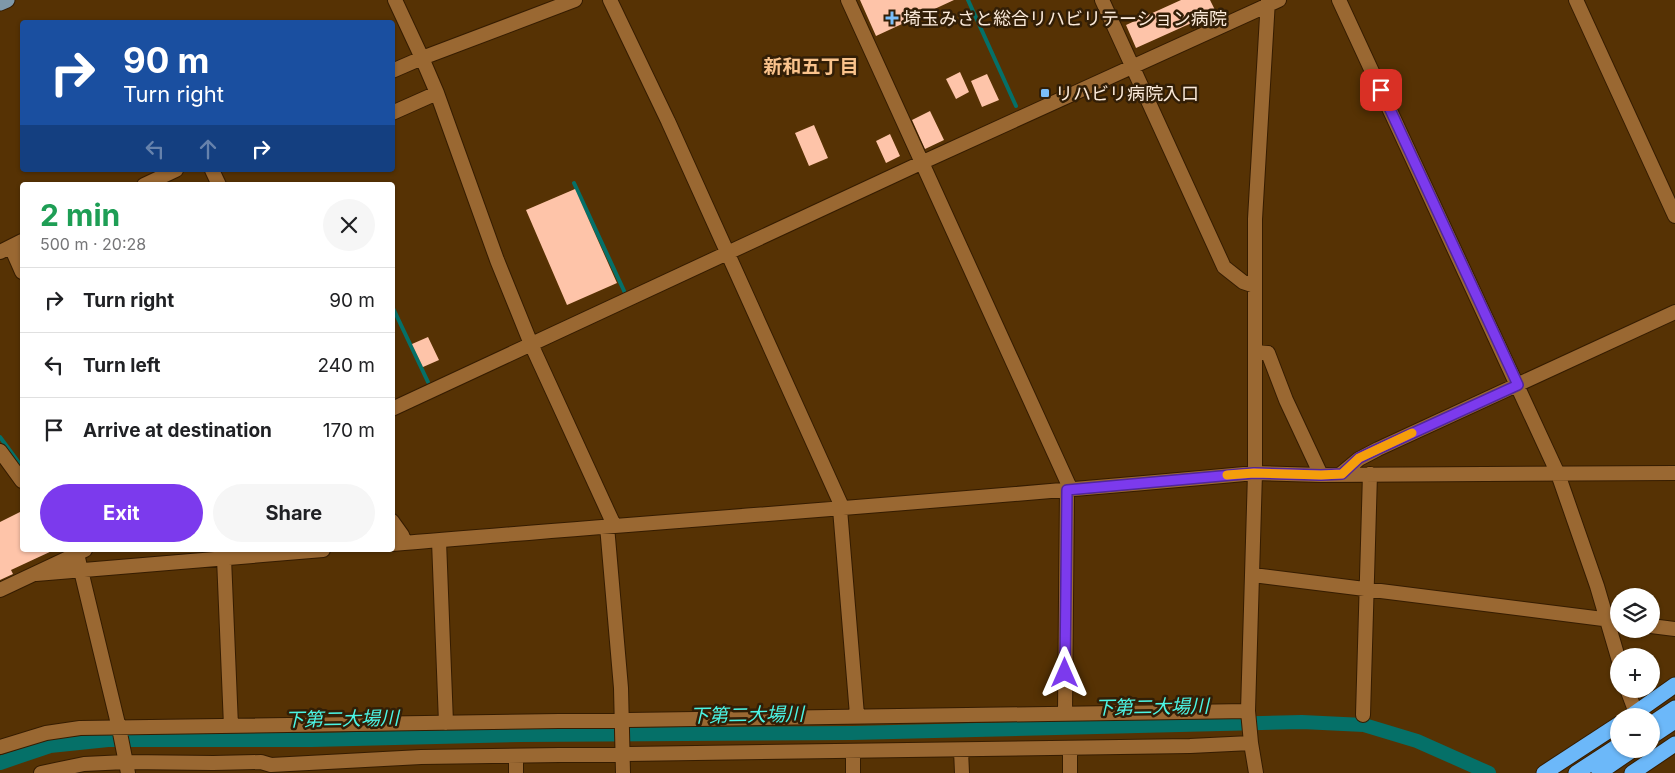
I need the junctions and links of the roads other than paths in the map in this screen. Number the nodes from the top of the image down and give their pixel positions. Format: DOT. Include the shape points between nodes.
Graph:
graph roads {
  1 [pos="7,0"];
  2 [pos="395,0"];
  3 [pos="575,0"];
  4 [pos="610,0"];
  5 [pos="848,0"];
  6 [pos="1102,0"];
  7 [pos="1339,0"];
  8 [pos="1576,0"];
  9 [pos="1272,2"];
  10 [pos="0,3"];
  11 [pos="422,58"];
  12 [pos="1133,67"];
  13 [pos="395,70"];
  14 [pos="436,93"];
  15 [pos="395,113"];
  16 [pos="923,162"];
  17 [pos="172,172"];
  18 [pos="150,182"];
  19 [pos="1675,216"];
  20 [pos="11,247"];
  21 [pos="727,253"];
  22 [pos="20,267"];
  23 [pos="1255,286"];
  24 [pos="1675,312"];
  25 [pos="531,344"];
  26 [pos="1255,352"];
  27 [pos="1518,385"];
  28 [pos="395,408"];
  29 [pos="0,451"];
  30 [pos="1254,473"];
  31 [pos="1675,473"];
  32 [pos="1342,474"];
  33 [pos="1370,474"];
  34 [pos="1558,474"];
  35 [pos="1321,475"];
  36 [pos="20,478"];
  37 [pos="1069,490"];
  38 [pos="842,509"];
  39 [pos="395,525"];
  40 [pos="611,526"];
  41 [pos="440,541"];
  42 [pos="399,544"];
  43 [pos="77,552"];
  44 [pos="79,552"];
  45 [pos="298,552"];
  46 [pos="224,558"];
  47 [pos="80,569"];
  48 [pos="36,574"];
  49 [pos="1253,575"];
  50 [pos="1367,588"];
  51 [pos="0,590"];
  52 [pos="1610,615"];
  53 [pos="1610,620"];
  54 [pos="1660,627"];
  55 [pos="1675,629"];
  56 [pos="1675,686"];
  57 [pos="1643,708"];
  58 [pos="1675,708"];
  59 [pos="1248,710"];
  60 [pos="1065,712"];
  61 [pos="857,715"];
  62 [pos="1363,715"];
  63 [pos="1660,718"];
  64 [pos="622,720"];
  65 [pos="1675,721"];
  66 [pos="446,723"];
  67 [pos="231,726"];
  68 [pos="119,728"];
  69 [pos="1610,730"];
  70 [pos="1660,731"];
  71 [pos="1251,743"];
  72 [pos="1675,744"];
  73 [pos="0,747"];
  74 [pos="1070,748"];
  75 [pos="961,750"];
  76 [pos="853,751"];
  77 [pos="1610,754"];
  78 [pos="623,755"];
  79 [pos="516,756"];
  80 [pos="1675,756"];
  81 [pos="1615,758"];
  82 [pos="378,766"];
  83 [pos="127,767"];
  84 [pos="1596,767"];
  85 [pos="272,769"];
  86 [pos="41,773"];
  87 [pos="516,773"];
  88 [pos="623,773"];
  89 [pos="853,773"];
  90 [pos="962,773"];
  91 [pos="1070,773"];
  92 [pos="1256,773"];
  93 [pos="1544,773"];
  94 [pos="1576,773"];
  95 [pos="1632,773"];
  96 [pos="1649,773"];
  1 -- 10 [label="main road"];
  2 -- 11 [label="street"];
  3 -- 11 [label="street"];
  4 -- 21 [label="street"];
  5 -- 16 [label="street"];
  6 -- 12 [label="street"];
  7 -- 27 [label="street"];
  8 -- 19 [label="street"];
  9 -- 12 [label="street"];
  9 -- 23 [label="street" via="1255,219"];
  11 -- 13 [label="street"];
  11 -- 14 [label="street"];
  12 -- 16 [label="street"];
  12 -- 23 [label="street" via="1224,267 1243,282"];
  14 -- 15 [label="street"];
  14 -- 25 [label="street"];
  16 -- 21 [label="street"];
  16 -- 37 [label="street"];
  17 -- 18 [label="street"];
  20 -- 22 [label="street"];
  21 -- 25 [label="street"];
  21 -- 38 [label="street"];
  23 -- 26 [label="street"];
  24 -- 27 [label="street"];
  25 -- 28 [label="street"];
  25 -- 40 [label="street"];
  26 -- 30 [label="street"];
  26 -- 35 [label="street" via="1268,353"];
  27 -- 32 [label="street" via="1359,458"];
  27 -- 34 [label="street"];
  29 -- 36 [label="street"];
  30 -- 35 [label="street"];
  30 -- 37 [label="street"];
  30 -- 49 [label="street"];
  31 -- 34 [label="street"];
  32 -- 33 [label="street"];
  32 -- 35 [label="street"];
  33 -- 34 [label="street"];
  33 -- 50 [label="street"];
  34 -- 52 [label="street"];
  37 -- 38 [label="street"];
  37 -- 60 [label="street"];
  38 -- 40 [label="street"];
  38 -- 61 [label="street"];
  39 -- 42 [label="street" via="402,535"];
  40 -- 41 [label="street"];
  40 -- 64 [label="street"];
  41 -- 42 [label="street"];
  41 -- 66 [label="street"];
  43 -- 48 [label="street"];
  44 -- 47 [label="street"];
  45 -- 46 [label="street"];
  46 -- 47 [label="street"];
  46 -- 67 [label="street"];
  47 -- 48 [label="street"];
  47 -- 68 [label="street"];
  48 -- 51 [label="street"];
  49 -- 50 [label="street"];
  49 -- 59 [label="street"];
  50 -- 53 [label="street"];
  50 -- 62 [label="street"];
  54 -- 55 [label="street"];
  56 -- 57 [label="highway"];
  58 -- 63 [label="highway"];
  59 -- 60 [label="street"];
  59 -- 71 [label="street"];
  60 -- 61 [label="street"];
  61 -- 64 [label="street"];
  64 -- 66 [label="street"];
  64 -- 78 [label="street"];
  65 -- 70 [label="highway"];
  66 -- 67 [label="street"];
  67 -- 68 [label="street"];
  68 -- 73 [label="street" via="64,730"];
  68 -- 83 [label="street"];
  69 -- 93 [label="highway"];
  71 -- 74 [label="street"];
  71 -- 92 [label="street"];
  72 -- 95 [label="highway"];
  74 -- 75 [label="street"];
  74 -- 91 [label="street"];
  75 -- 76 [label="street"];
  75 -- 90 [label="street"];
  76 -- 78 [label="street"];
  76 -- 89 [label="street"];
  77 -- 84 [label="highway"];
  78 -- 79 [label="street"];
  78 -- 88 [label="street"];
  79 -- 82 [label="street" via="421,757"];
  79 -- 87 [label="street"];
  80 -- 96 [label="highway"];
  81 -- 84 [label="highway"];
  82 -- 85 [label="street"];
  83 -- 85 [label="street" via="261,762"];
  83 -- 86 [label="street" via="84,764"];
  84 -- 94 [label="highway"];
}
